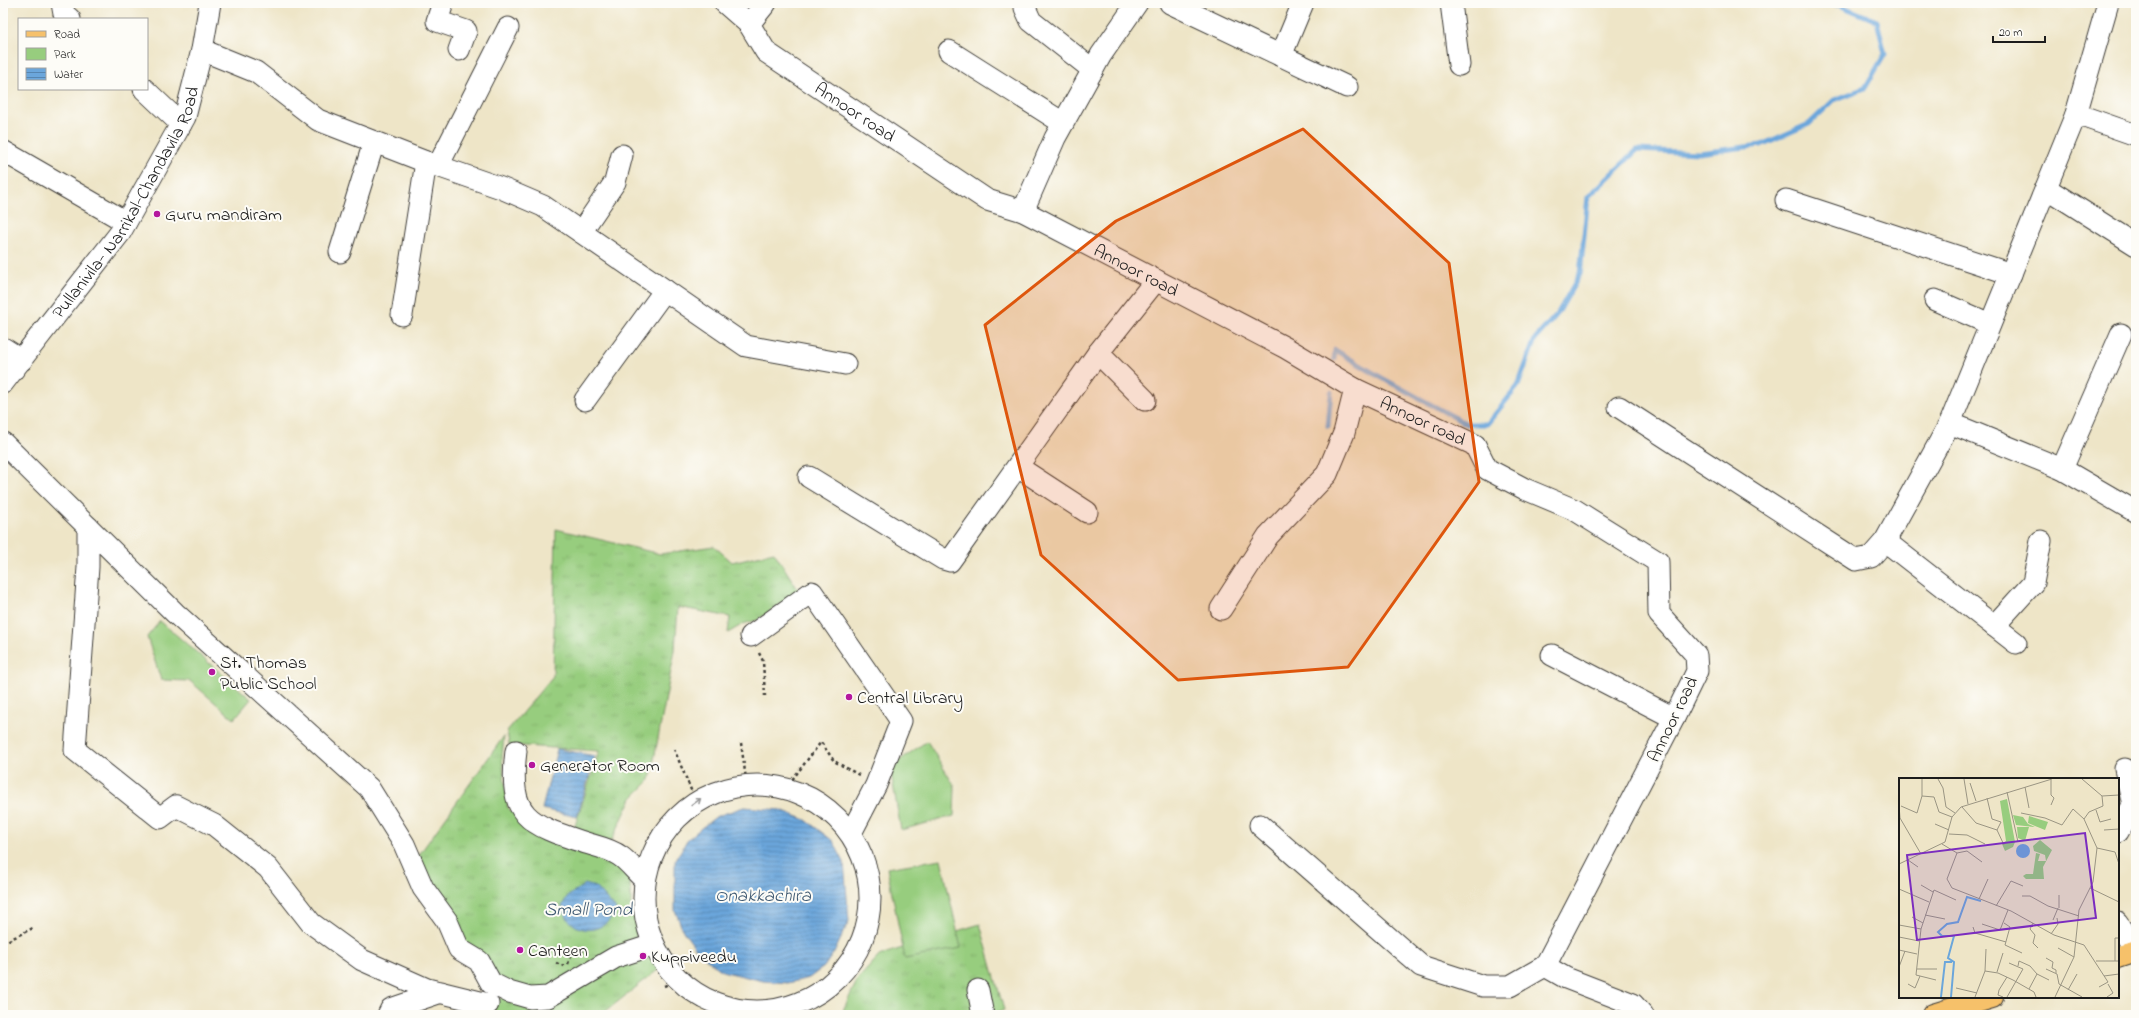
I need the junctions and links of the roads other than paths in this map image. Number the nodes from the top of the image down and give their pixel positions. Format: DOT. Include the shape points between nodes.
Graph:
graph roads {
  1 [pos="62,3"];
  2 [pos="210,3"];
  3 [pos="443,3"];
  4 [pos="725,3"];
  5 [pos="766,3"];
  6 [pos="1026,3"];
  7 [pos="1137,3"];
  8 [pos="1170,3"];
  9 [pos="1304,3"];
  10 [pos="1450,3"];
  11 [pos="2108,3"];
  12 [pos="69,18"];
  13 [pos="749,24"];
  14 [pos="508,28"];
  15 [pos="202,50"];
  16 [pos="459,50"];
  17 [pos="949,50"];
  18 [pos="1281,56"];
  19 [pos="1460,65"];
  20 [pos="1093,70"];
  21 [pos="1348,88"];
  22 [pos="145,90"];
  23 [pos="2076,114"];
  24 [pos="1063,123"];
  25 [pos="181,124"];
  26 [pos="2136,135"];
  27 [pos="374,142"];
  28 [pos="3,151"];
  29 [pos="622,155"];
  30 [pos="432,164"];
  31 [pos="2046,188"];
  32 [pos="1786,200"];
  33 [pos="1023,211"];
  34 [pos="126,222"];
  35 [pos="581,232"];
  36 [pos="2136,246"];
  37 [pos="340,252"];
  38 [pos="2011,274"];
  39 [pos="1156,280"];
  40 [pos="665,290"];
  41 [pos="1935,300"];
  42 [pos="402,315"];
  43 [pos="1990,324"];
  44 [pos="2121,334"];
  45 [pos="3,348"];
  46 [pos="1098,353"];
  47 [pos="22,360"];
  48 [pos="845,364"];
  49 [pos="3,383"];
  50 [pos="1354,389"];
  51 [pos="585,400"];
  52 [pos="1145,400"];
  53 [pos="1619,408"];
  54 [pos="1950,423"];
  55 [pos="3,442"];
  56 [pos="1018,467"];
  57 [pos="2062,468"];
  58 [pos="809,477"];
  59 [pos="1087,512"];
  60 [pos="2136,512"];
  61 [pos="88,527"];
  62 [pos="2041,540"];
  63 [pos="1885,541"];
  64 [pos="1221,609"];
  65 [pos="1994,626"];
  66 [pos="751,636"];
  67 [pos="2016,643"];
  68 [pos="1552,655"];
  69 [pos="1674,718"];
  70 [pos="516,751"];
  71 [pos="2125,769"];
  72 [pos="1260,825"];
  73 [pos="2119,830"];
  74 [pos="851,833"];
  75 [pos="644,879"];
  76 [pos="2119,924"];
  77 [pos="653,945"];
  78 [pos="2136,950"];
  79 [pos="2119,957"];
  80 [pos="1545,966"];
  81 [pos="491,983"];
  82 [pos="978,990"];
  83 [pos="441,992"];
  84 [pos="1990,998"];
  85 [pos="810,1007"];
  86 [pos="487,1010"];
  87 [pos="1968,1010"];
  88 [pos="388,1015"];
  89 [pos="983,1015"];
  90 [pos="1642,1015"];
  91 [pos="1933,1015"];
  1 -- 12 [label="street" via="64,14"];
  2 -- 15 [label="street, Pullanivila- Narrikal-Chandavila Road"];
  3 -- 16 [label="street" via="437,21 466,31"];
  4 -- 13 [label="street, Annoor road"];
  5 -- 13 [label="street"];
  6 -- 20 [label="street" via="1025,8 1031,21"];
  7 -- 20 [label="street"];
  8 -- 18 [label="street"];
  9 -- 18 [label="street"];
  10 -- 19 [label="street"];
  11 -- 23 [label="street"];
  13 -- 33 [label="street, Annoor road" via="766,52 987,200"];
  14 -- 30 [label="street"];
  15 -- 25 [label="street, Pullanivila- Narrikal-Chandavila Road"];
  15 -- 27 [label="street" via="256,72 318,120"];
  17 -- 24 [label="street"];
  18 -- 21 [label="street"];
  20 -- 24 [label="street"];
  22 -- 25 [label="street"];
  23 -- 26 [label="street"];
  23 -- 31 [label="street"];
  24 -- 33 [label="street"];
  25 -- 34 [label="street, Pullanivila- Narrikal-Chandavila Road"];
  27 -- 30 [label="street"];
  27 -- 37 [label="street"];
  28 -- 34 [label="street"];
  29 -- 35 [label="street" via="615,182"];
  30 -- 35 [label="street" via="543,206"];
  30 -- 42 [label="street"];
  31 -- 36 [label="street"];
  31 -- 38 [label="street"];
  32 -- 38 [label="street"];
  33 -- 39 [label="street, Annoor road"];
  34 -- 47 [label="street, Pullanivila- Narrikal-Chandavila Road"];
  35 -- 40 [label="street"];
  38 -- 43 [label="street"];
  39 -- 46 [label="street"];
  39 -- 50 [label="street, Annoor road" via="1286,348"];
  40 -- 48 [label="street" via="746,346"];
  40 -- 51 [label="street"];
  41 -- 43 [label="street"];
  43 -- 54 [label="street"];
  44 -- 57 [label="street"];
  45 -- 47 [label="street"];
  46 -- 52 [label="street"];
  46 -- 56 [label="street"];
  47 -- 49 [label="street, Pullanivila- Narrikal-Chandavila Road"];
  50 -- 64 [label="street" via="1344,433 1327,474 1268,536"];
  50 -- 69 [label="street, Annoor road" via="1476,445 1487,469 1525,489 1575,510 1658,562 1659,614 1696,655 1696,671"];
  53 -- 63 [label="street" via="1856,560 1871,558"];
  54 -- 57 [label="street"];
  54 -- 63 [label="street"];
  55 -- 61 [label="street"];
  56 -- 58 [label="street" via="950,561"];
  56 -- 59 [label="street"];
  57 -- 60 [label="street"];
  61 -- 81 [label="street" via="175,613 369,788 404,844 423,888 447,921 459,949 480,961"];
  61 -- 83 [label="street" via="88,567 75,750 160,818 176,806 214,825 268,868 311,923 362,960 426,989"];
  62 -- 65 [label="street" via="2033,583"];
  63 -- 65 [label="street"];
  65 -- 67 [label="street"];
  66 -- 74 [label="street" via="812,592 901,721 876,785"];
  68 -- 69 [label="street"];
  69 -- 80 [label="street, Annoor road"];
  70 -- 75 [label="street" via="514,791 518,805 530,820 619,855"];
  71 -- 73 [label="street" via="2133,805"];
  72 -- 80 [label="street" via="1421,966 1483,986 1510,986"];
  75 -- 74 [label="street, one-way" via="654,847 674,820 696,802 732,787 766,784 799,792 828,809"];
  74 -- 85 [label="street" via="866,862 872,894 868,926 856,956"];
  75 -- 77 [label="street" via="643,913"];
  76 -- 78 [label="street"];
  77 -- 81 [label="street" via="616,957 575,964 548,997 530,998"];
  77 -- 85 [label="street" via="669,971 672,983 692,992 703,1004 749,1012"];
  78 -- 79 [label="main road"];
  80 -- 90 [label="street" via="1566,978 1633,1004"];
  81 -- 86 [label="street"];
  82 -- 89 [label="street"];
  83 -- 86 [label="street"];
  83 -- 88 [label="street" via="391,1009"];
  84 -- 87 [label="main road"];
  87 -- 91 [label="main road"];
}
